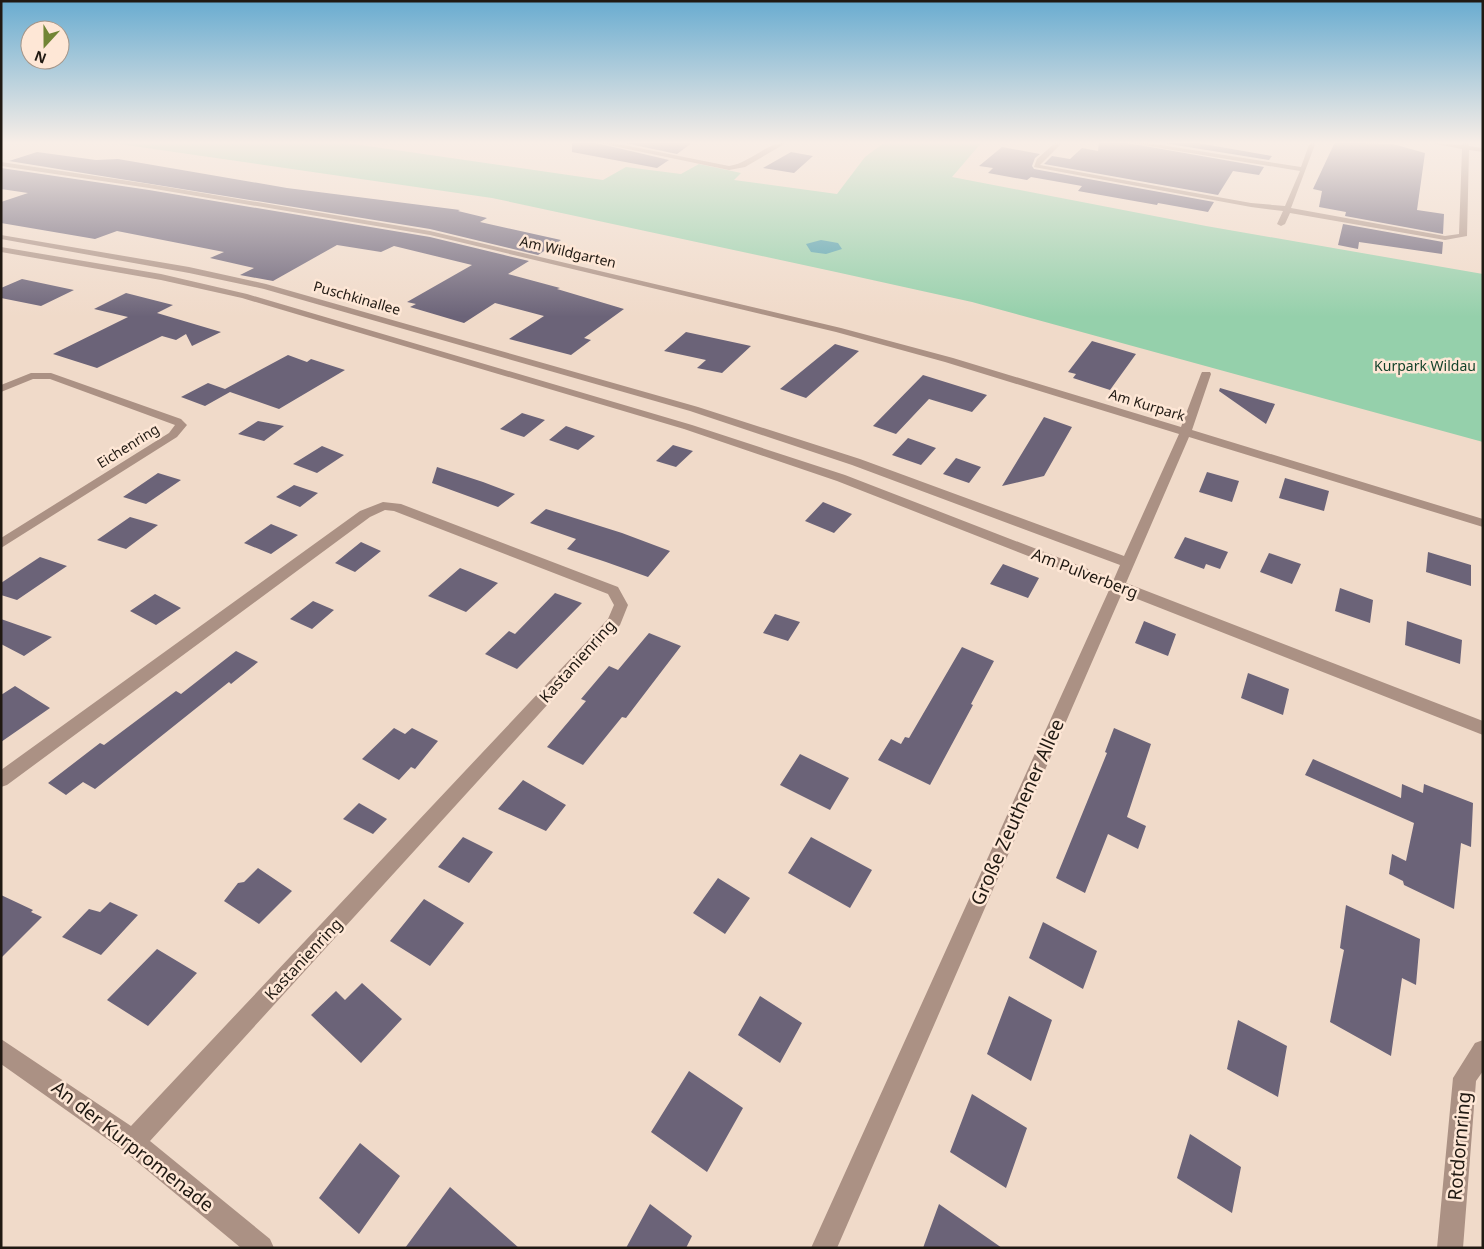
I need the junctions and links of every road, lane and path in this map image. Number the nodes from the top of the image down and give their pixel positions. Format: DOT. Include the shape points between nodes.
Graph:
graph roads {
  1 [pos="234,200"];
  2 [pos="1225,200"];
  3 [pos="1292,200"];
  4 [pos="1464,200"];
  5 [pos="1288,209"];
  6 [pos="1281,224"];
  7 [pos="1,237"];
  8 [pos="18,240"];
  9 [pos="1,247"];
  10 [pos="308,297"];
  11 [pos="289,308"];
  12 [pos="802,321"];
  13 [pos="1206,374"];
  14 [pos="1,389"];
  15 [pos="648,396"];
  16 [pos="633,410"];
  17 [pos="699,411"];
  18 [pos="684,426"];
  19 [pos="1186,432"];
  20 [pos="1483,523"];
  21 [pos="1,544"];
  22 [pos="1128,563"];
  23 [pos="1118,586"];
  24 [pos="1483,728"];
  25 [pos="1,780"];
  26 [pos="1,1050"];
  27 [pos="1483,1051"];
  28 [pos="133,1142"];
  29 [pos="261,1248"];
  30 [pos="824,1248"];
  31 [pos="1450,1248"];
  1 -- 12 [label="street, Am Wildgarten" via="430,233"];
  2 -- 5 [label="street"];
  3 -- 5 [label="street"];
  4 -- 5 [label="street" via="1463,236 1445,238"];
  5 -- 6 [label="street"];
  7 -- 8 [label="street, Puschkinallee"];
  8 -- 9 [label="street"];
  8 -- 10 [label="street, Puschkinallee" via="189,270"];
  9 -- 11 [label="street, Puschkinallee" via="161,277"];
  10 -- 11 [label="street"];
  10 -- 15 [label="street, Puschkinallee"];
  11 -- 16 [label="street, Puschkinallee"];
  12 -- 19 [label="street, Am Kurpark" via="934,355"];
  13 -- 19 [label="street, Große Zeuthener Allee"];
  14 -- 21 [label="street, Eichenring" via="31,376 51,376 177,421 181,426 174,435"];
  15 -- 16 [label="street"];
  15 -- 17 [label="street, Puschkinallee"];
  16 -- 18 [label="street, Puschkinallee"];
  17 -- 22 [label="street, Am Pulverberg" via="856,462"];
  18 -- 23 [label="street, Am Pulverberg" via="841,478"];
  19 -- 20 [label="street, Am Kurpark"];
  19 -- 22 [label="street, Große Zeuthener Allee"];
  22 -- 23 [label="street, Große Zeuthener Allee"];
  23 -- 24 [label="street, Am Pulverberg"];
  23 -- 30 [label="street, Große Zeuthener Allee"];
  25 -- 28 [label="street, Kastanienring" via="365,514 383,506 396,507 613,590 621,604 615,621"];
  26 -- 28 [label="street, An der Kurpromenade"];
  27 -- 31 [label="street, Rotdornring" via="1465,1078"];
  28 -- 29 [label="street, An der Kurpromenade"];
}
